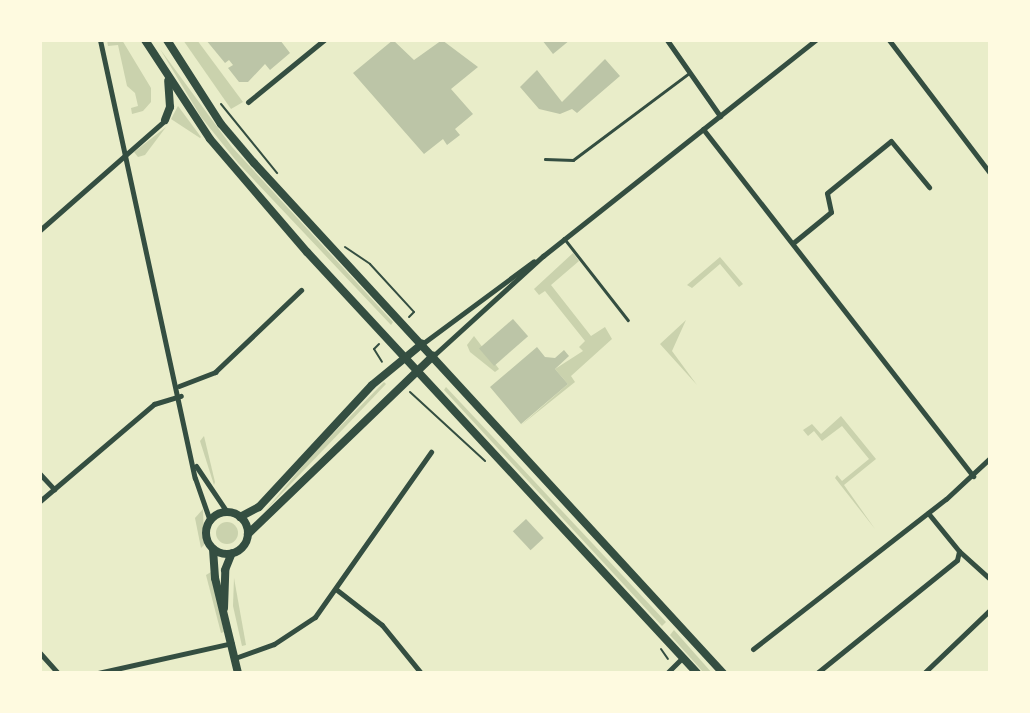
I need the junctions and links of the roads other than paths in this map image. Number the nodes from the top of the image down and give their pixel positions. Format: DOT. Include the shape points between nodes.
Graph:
graph roads {
  1 [pos="100,40"];
  2 [pos="145,40"];
  3 [pos="167,40"];
  4 [pos="324,40"];
  5 [pos="667,40"];
  6 [pos="816,40"];
  7 [pos="889,40"];
  8 [pos="688,74"];
  9 [pos="168,78"];
  10 [pos="248,102"];
  11 [pos="720,116"];
  12 [pos="164,120"];
  13 [pos="703,129"];
  14 [pos="124,157"];
  15 [pos="545,159"];
  16 [pos="990,173"];
  17 [pos="929,187"];
  18 [pos="40,230"];
  19 [pos="564,238"];
  20 [pos="793,243"];
  21 [pos="542,256"];
  22 [pos="301,290"];
  23 [pos="628,320"];
  24 [pos="422,344"];
  25 [pos="433,356"];
  26 [pos="405,357"];
  27 [pos="417,370"];
  28 [pos="178,386"];
  29 [pos="181,396"];
  30 [pos="431,452"];
  31 [pos="990,458"];
  32 [pos="195,466"];
  33 [pos="40,474"];
  34 [pos="973,476"];
  35 [pos="54,489"];
  36 [pos="40,501"];
  37 [pos="227,513"];
  38 [pos="928,513"];
  39 [pos="240,517"];
  40 [pos="210,521"];
  41 [pos="248,534"];
  42 [pos="213,549"];
  43 [pos="959,551"];
  44 [pos="232,553"];
  45 [pos="990,579"];
  46 [pos="337,590"];
  47 [pos="225,608"];
  48 [pos="990,610"];
  49 [pos="232,643"];
  50 [pos="754,649"];
  51 [pos="40,653"];
  52 [pos="235,658"];
  53 [pos="682,658"];
  54 [pos="58,673"];
  55 [pos="98,673"];
  56 [pos="238,673"];
  57 [pos="421,673"];
  58 [pos="667,673"];
  59 [pos="696,673"];
  60 [pos="723,673"];
  61 [pos="817,673"];
  62 [pos="924,673"];
  1 -- 14 [label="street" via="119,113"];
  2 -- 9 [label="main road"];
  3 -- 24 [label="main road" via="246,153"];
  4 -- 10 [label="street"];
  5 -- 8 [label="street"];
  6 -- 11 [label="street"];
  7 -- 16 [label="street"];
  8 -- 11 [label="street"];
  8 -- 15 [label="lane" via="573,160"];
  9 -- 12 [label="main road" via="170,107"];
  9 -- 26 [label="main road" via="233,166"];
  11 -- 13 [label="street"];
  12 -- 14 [label="street"];
  13 -- 19 [label="street"];
  13 -- 20 [label="street"];
  14 -- 18 [label="street"];
  14 -- 28 [label="street"];
  17 -- 20 [label="street" via="891,141 827,193 831,212"];
  19 -- 21 [label="street"];
  19 -- 23 [label="lane"];
  20 -- 34 [label="street"];
  21 -- 24 [label="street"];
  21 -- 25 [label="street"];
  22 -- 28 [label="street" via="215,372"];
  24 -- 25 [label="main road"];
  24 -- 26 [label="main road"];
  25 -- 27 [label="main road"];
  25 -- 60 [label="main road"];
  26 -- 27 [label="main road"];
  26 -- 39 [label="main road" via="372,385 259,506"];
  27 -- 41 [label="main road"];
  27 -- 53 [label="main road"];
  28 -- 29 [label="street"];
  29 -- 32 [label="street"];
  29 -- 35 [label="street" via="154,404"];
  30 -- 46 [label="street"];
  31 -- 34 [label="street"];
  32 -- 37 [label="street"];
  32 -- 40 [label="street"];
  33 -- 35 [label="street"];
  34 -- 38 [label="street"];
  35 -- 36 [label="street"];
  37 -- 39 [label="main road"];
  37 -- 40 [label="main road"];
  38 -- 43 [label="street"];
  38 -- 50 [label="street"];
  39 -- 41 [label="main road"];
  40 -- 42 [label="main road" via="206,536"];
  41 -- 44 [label="main road" via="243,546"];
  42 -- 44 [label="main road"];
  42 -- 47 [label="main road" via="215,578"];
  43 -- 45 [label="street"];
  43 -- 61 [label="street" via="954,565"];
  44 -- 47 [label="main road" via="225,569"];
  46 -- 52 [label="street" via="315,617 292,634"];
  46 -- 57 [label="street" via="382,625"];
  47 -- 49 [label="main road"];
  48 -- 62 [label="street"];
  49 -- 52 [label="main road"];
  49 -- 55 [label="street"];
  51 -- 54 [label="street"];
  52 -- 56 [label="main road"];
  53 -- 58 [label="street"];
  53 -- 59 [label="main road"];
}
